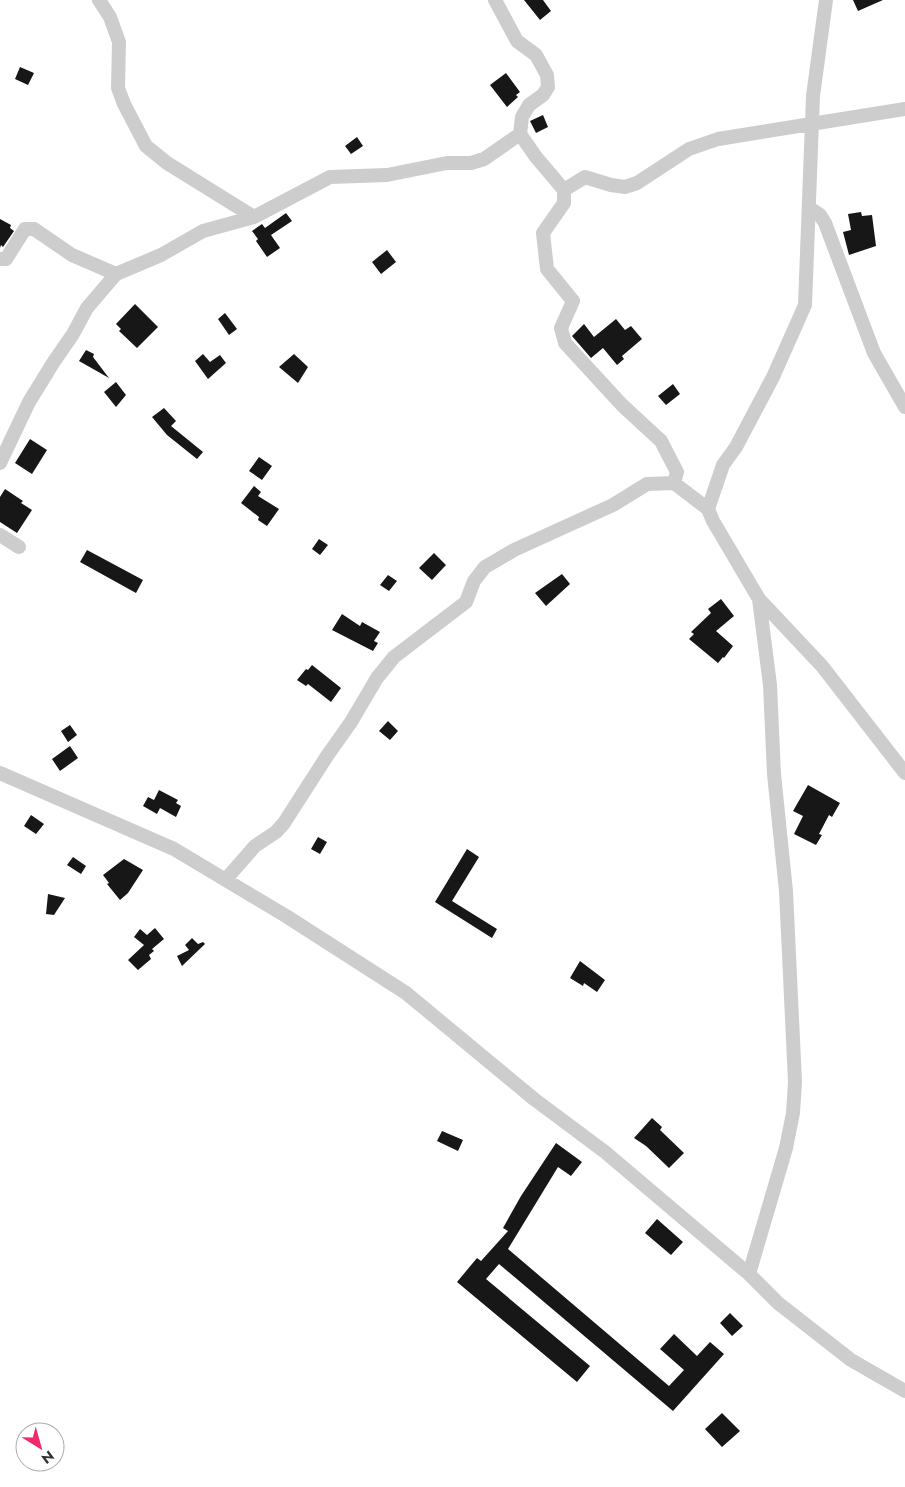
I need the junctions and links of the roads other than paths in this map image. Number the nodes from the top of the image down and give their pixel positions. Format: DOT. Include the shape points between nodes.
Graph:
graph roads {
  1 [pos="99,0"];
  2 [pos="495,0"];
  3 [pos="826,0"];
  4 [pos="905,109"];
  5 [pos="812,123"];
  6 [pos="520,134"];
  7 [pos="564,190"];
  8 [pos="809,208"];
  9 [pos="254,217"];
  10 [pos="0,259"];
  11 [pos="116,274"];
  12 [pos="905,407"];
  13 [pos="0,463"];
  14 [pos="674,483"];
  15 [pos="708,508"];
  16 [pos="0,535"];
  17 [pos="19,547"];
  18 [pos="759,599"];
  19 [pos="0,773"];
  20 [pos="905,774"];
  21 [pos="226,879"];
  22 [pos="749,1274"];
  23 [pos="905,1391"];
  1 -- 9 [label="street" via="120,42 118,88 146,146 167,163"];
  2 -- 6 [label="street" via="517,41 536,54 547,75 548,87 529,105 522,118"];
  3 -- 5 [label="street" via="818,45"];
  4 -- 5 [label="street"];
  5 -- 7 [label="street" via="718,139 689,149 637,183 625,187 585,177"];
  5 -- 8 [label="street"];
  6 -- 7 [label="street"];
  6 -- 9 [label="street" via="484,159 471,163 447,163 387,175 330,177"];
  7 -- 14 [label="street" via="564,203 543,233 547,269 574,301 561,328 565,343 622,405 661,441 677,472"];
  8 -- 12 [label="street" via="825,223 871,346"];
  8 -- 15 [label="street" via="805,305 773,377 723,465"];
  9 -- 11 [label="street" via="203,231 161,255"];
  10 -- 11 [label="street" via="6,259 25,229 34,229 72,255"];
  11 -- 13 [label="street" via="87,308 48,371 29,402"];
  14 -- 15 [label="street"];
  14 -- 21 [label="street" via="647,484 613,505 514,550 485,568 474,582 466,602 394,657 377,678 284,823 255,846"];
  15 -- 18 [label="street"];
  16 -- 17 [label="street"];
  18 -- 20 [label="street" via="822,666"];
  18 -- 22 [label="street" via="770,685 774,774 786,891 795,1082 786,1148"];
  19 -- 21 [label="street" via="174,850"];
  21 -- 22 [label="street" via="406,993 534,1099 605,1152"];
  22 -- 23 [label="street" via="778,1304 851,1360"];
}
